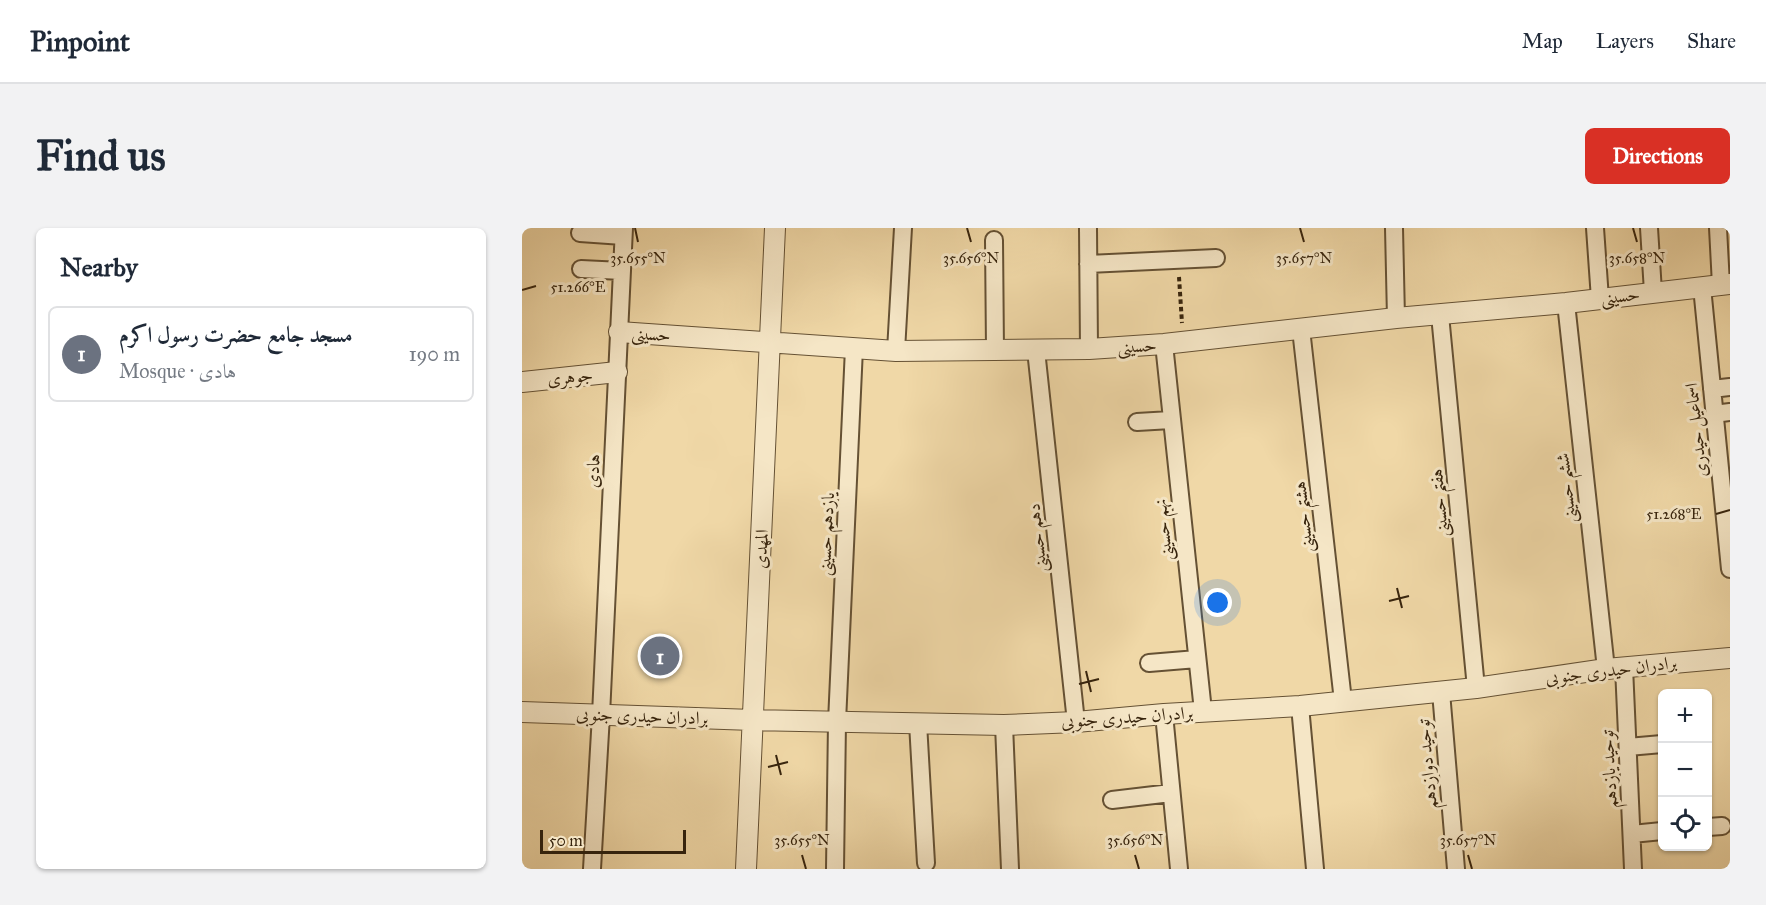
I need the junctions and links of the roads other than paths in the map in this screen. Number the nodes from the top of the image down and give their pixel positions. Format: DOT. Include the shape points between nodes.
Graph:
graph roads {
  1 [pos="775,228"];
  2 [pos="903,228"];
  3 [pos="1088,228"];
  4 [pos="1394,228"];
  5 [pos="1595,228"];
  6 [pos="1649,228"];
  7 [pos="1718,228"];
  8 [pos="624,232"];
  9 [pos="580,233"];
  10 [pos="994,240"];
  11 [pos="1216,258"];
  12 [pos="1088,264"];
  13 [pos="581,269"];
  14 [pos="622,271"];
  15 [pos="1718,285"];
  16 [pos="1653,292"];
  17 [pos="1600,299"];
  18 [pos="1566,303"];
  19 [pos="1440,315"];
  20 [pos="1396,318"];
  21 [pos="1301,329"];
  22 [pos="619,332"];
  23 [pos="770,343"];
  24 [pos="1174,343"];
  25 [pos="854,348"];
  26 [pos="1089,349"];
  27 [pos="995,350"];
  28 [pos="1036,350"];
  29 [pos="896,351"];
  30 [pos="617,372"];
  31 [pos="522,382"];
  32 [pos="1730,387"];
  33 [pos="1712,389"];
  34 [pos="1722,413"];
  35 [pos="1171,420"];
  36 [pos="1137,422"];
  37 [pos="1730,569"];
  38 [pos="1730,658"];
  39 [pos="1197,659"];
  40 [pos="1149,663"];
  41 [pos="1615,668"];
  42 [pos="1476,688"];
  43 [pos="1441,692"];
  44 [pos="1343,701"];
  45 [pos="1300,706"];
  46 [pos="1203,711"];
  47 [pos="522,712"];
  48 [pos="1164,714"];
  49 [pos="601,715"];
  50 [pos="753,720"];
  51 [pos="837,722"];
  52 [pos="1076,722"];
  53 [pos="918,723"];
  54 [pos="1004,725"];
  55 [pos="1658,744"];
  56 [pos="1628,747"];
  57 [pos="1171,793"];
  58 [pos="1112,800"];
  59 [pos="1658,831"];
  60 [pos="1632,834"];
  61 [pos="926,863"];
  62 [pos="592,869"];
  63 [pos="747,869"];
  64 [pos="835,869"];
  65 [pos="1010,869"];
  66 [pos="1179,869"];
  67 [pos="1315,869"];
  68 [pos="1456,869"];
  69 [pos="1633,869"];
  1 -- 23 [label="street, المهدی"];
  2 -- 29 [label="street"];
  3 -- 12 [label="street"];
  4 -- 20 [label="street"];
  5 -- 17 [label="street"];
  6 -- 16 [label="street, حسینی"];
  7 -- 15 [label="street, اسماعیل حیدری"];
  8 -- 9 [label="street"];
  8 -- 14 [label="street, هادی"];
  10 -- 27 [label="street"];
  11 -- 12 [label="street"];
  12 -- 26 [label="street"];
  13 -- 14 [label="street"];
  14 -- 22 [label="street, هادی"];
  15 -- 16 [label="street, حسینی"];
  15 -- 33 [label="street, اسماعیل حیدری"];
  16 -- 17 [label="street, حسینی"];
  17 -- 18 [label="street, حسینی"];
  18 -- 19 [label="street, حسینی"];
  18 -- 41 [label="street, ششم حسینی"];
  19 -- 20 [label="street, حسینی"];
  19 -- 42 [label="street, هفتم حسینی"];
  20 -- 21 [label="street, حسینی"];
  21 -- 24 [label="street, حسینی"];
  21 -- 44 [label="street, هشتم حسینی"];
  22 -- 23 [label="street, حسینی"];
  22 -- 30 [label="street, هادی"];
  23 -- 25 [label="street, حسینی"];
  23 -- 50 [label="street, المهدی"];
  24 -- 26 [label="street, حسینی"];
  24 -- 35 [label="street, نهم حسینی"];
  25 -- 29 [label="street, حسینی"];
  25 -- 51 [label="street, یازدهم حسینی"];
  26 -- 28 [label="street, حسینی"];
  27 -- 28 [label="street, حسینی"];
  27 -- 29 [label="street, حسینی"];
  28 -- 52 [label="street, دهم حسینی"];
  30 -- 31 [label="street, جوهری"];
  30 -- 49 [label="street, هادی"];
  32 -- 33 [label="street"];
  33 -- 34 [label="street, اسماعیل حیدری"];
  34 -- 37 [label="street, اسماعیل حیدری"];
  35 -- 36 [label="street"];
  35 -- 39 [label="street, نهم حسینی"];
  38 -- 41 [label="street, برادران حیدری جنوبی"];
  39 -- 40 [label="street"];
  39 -- 46 [label="street, نهم حسینی"];
  41 -- 42 [label="street, برادران حیدری جنوبی"];
  41 -- 56 [label="street, توحید یازدهم"];
  42 -- 43 [label="street, برادران حیدری جنوبی"];
  43 -- 44 [label="street, برادران حیدری جنوبی"];
  43 -- 68 [label="street, توحید دوازدهم"];
  44 -- 45 [label="street, برادران حیدری جنوبی"];
  45 -- 46 [label="street, برادران حیدری جنوبی"];
  45 -- 67 [label="street"];
  46 -- 48 [label="street, برادران حیدری جنوبی"];
  47 -- 49 [label="street, برادران حیدری جنوبی"];
  48 -- 52 [label="street, برادران حیدری جنوبی"];
  48 -- 57 [label="street"];
  49 -- 50 [label="street, برادران حیدری جنوبی"];
  49 -- 62 [label="street, هادی"];
  50 -- 51 [label="street, برادران حیدری جنوبی"];
  50 -- 63 [label="street, المهدی"];
  51 -- 53 [label="street, برادران حیدری جنوبی"];
  51 -- 64 [label="street, یازدهم حسینی"];
  52 -- 54 [label="street, برادران حیدری جنوبی"];
  53 -- 54 [label="street, برادران حیدری جنوبی"];
  53 -- 61 [label="street"];
  54 -- 65 [label="street"];
  55 -- 56 [label="street"];
  56 -- 60 [label="street, توحید یازدهم"];
  57 -- 58 [label="street"];
  57 -- 66 [label="street"];
  59 -- 60 [label="street"];
  60 -- 69 [label="street, توحید یازدهم"];
}
